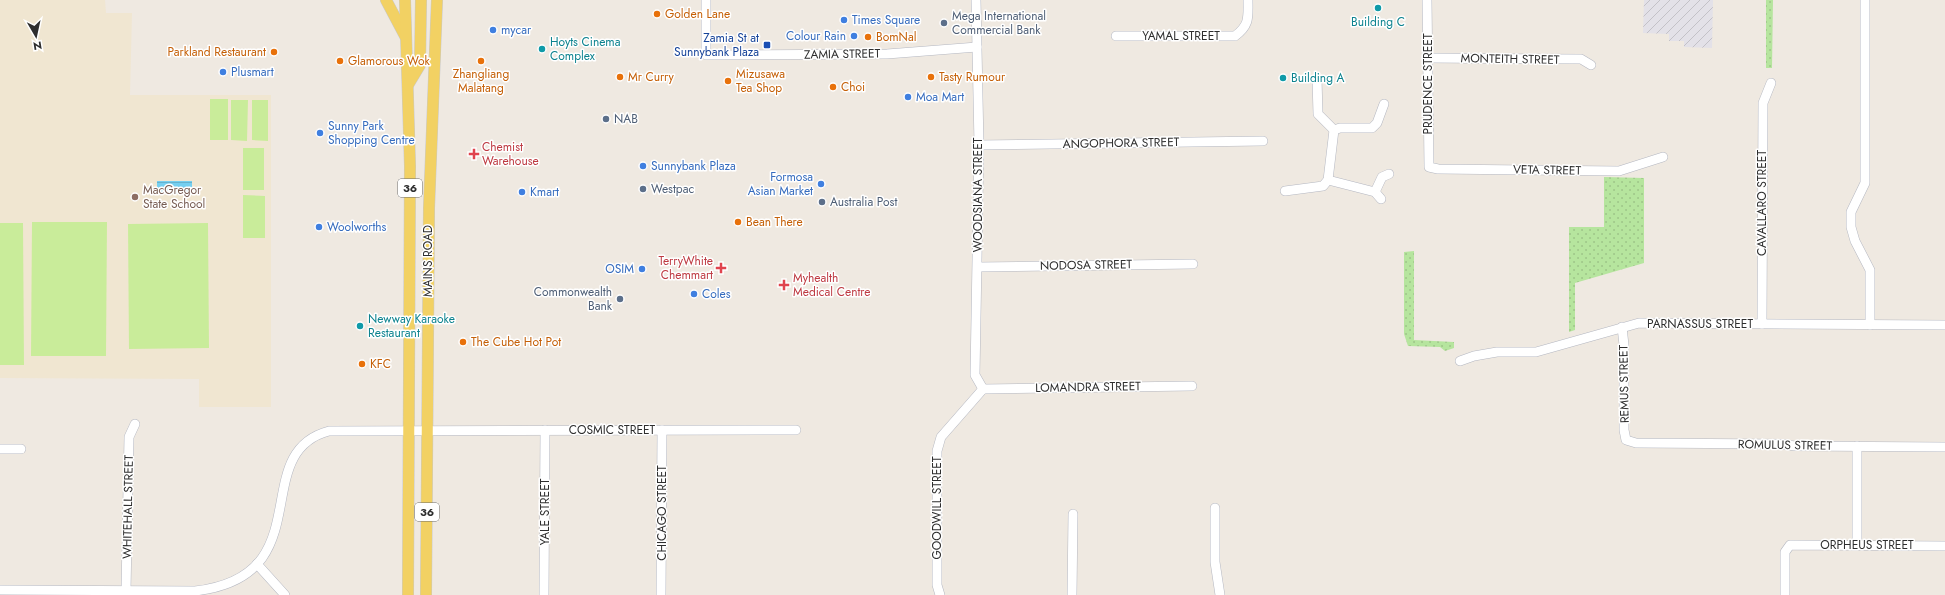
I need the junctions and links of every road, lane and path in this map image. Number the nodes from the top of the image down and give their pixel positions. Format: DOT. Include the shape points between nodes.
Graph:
graph roads {
  1 [pos="386,0"];
  2 [pos="405,0"];
  3 [pos="421,0"];
  4 [pos="437,0"];
  5 [pos="706,0"];
  6 [pos="976,0"];
  7 [pos="1248,0"];
  8 [pos="1427,0"];
  9 [pos="1865,0"];
  10 [pos="1116,36"];
  11 [pos="406,39"];
  12 [pos="977,47"];
  13 [pos="1428,58"];
  14 [pos="1591,65"];
  15 [pos="1317,79"];
  16 [pos="1771,83"];
  17 [pos="408,85"];
  18 [pos="1384,104"];
  19 [pos="1334,130"];
  20 [pos="1264,141"];
  21 [pos="979,145"];
  22 [pos="1663,156"];
  23 [pos="1429,167"];
  24 [pos="1389,174"];
  25 [pos="1328,180"];
  26 [pos="1285,191"];
  27 [pos="1193,264"];
  28 [pos="978,267"];
  29 [pos="1762,324"];
  30 [pos="1870,325"];
  31 [pos="1945,325"];
  32 [pos="1622,327"];
  33 [pos="1460,361"];
  34 [pos="1192,386"];
  35 [pos="983,389"];
  36 [pos="135,424"];
  37 [pos="408,430"];
  38 [pos="428,430"];
  39 [pos="545,430"];
  40 [pos="662,430"];
  41 [pos="796,430"];
  42 [pos="1626,440"];
  43 [pos="1857,446"];
  44 [pos="1945,447"];
  45 [pos="0,449"];
  46 [pos="21,449"];
  47 [pos="1215,508"];
  48 [pos="1073,514"];
  49 [pos="1857,545"];
  50 [pos="1945,546"];
  51 [pos="257,564"];
  52 [pos="0,590"];
  53 [pos="126,591"];
  54 [pos="285,595"];
  55 [pos="408,595"];
  56 [pos="426,595"];
  57 [pos="544,595"];
  58 [pos="662,595"];
  59 [pos="940,595"];
  60 [pos="1072,595"];
  61 [pos="1220,595"];
  62 [pos="1785,595"];
  1 -- 11 [label="main road"];
  2 -- 11 [label="main road, MAINS ROAD / 36"];
  3 -- 17 [label="main road" via="420,65"];
  4 -- 38 [label="main road, MAINS ROAD / 36" via="428,208"];
  5 -- 12 [label="street, ZAMIA STREET" via="706,55 886,54"];
  6 -- 12 [label="street, WOODSIANA STREET"];
  7 -- 10 [label="street, YAMAL STREET" via="1248,21 1244,30 1235,36"];
  8 -- 13 [label="street, PRUDENCE STREET"];
  9 -- 30 [label="street" via="1865,183 1852,212 1852,227 1854,241 1870,270"];
  11 -- 17 [label="main road, MAINS ROAD / 36"];
  12 -- 21 [label="street, WOODSIANA STREET"];
  13 -- 14 [label="street, MONTEITH STREET" via="1581,59"];
  13 -- 23 [label="street, PRUDENCE STREET"];
  15 -- 19 [label="street" via="1318,114"];
  16 -- 29 [label="street, CAVALLARO STREET" via="1763,103"];
  17 -- 37 [label="main road, MAINS ROAD / 36"];
  18 -- 19 [label="street" via="1377,123 1372,128"];
  19 -- 25 [label="street"];
  20 -- 21 [label="street, ANGOPHORA STREET"];
  21 -- 28 [label="street, WOODSIANA STREET"];
  22 -- 23 [label="street, VETA STREET" via="1619,171 1438,170"];
  24 -- 25 [label="street" via="1382,178 1378,196"];
  25 -- 26 [label="street" via="1323,186"];
  27 -- 28 [label="street, NODOSA STREET"];
  28 -- 35 [label="street, WOODSIANA STREET" via="975,375"];
  29 -- 30 [label="street, PARNASSUS STREET"];
  29 -- 32 [label="street, PARNASSUS STREET" via="1639,324"];
  30 -- 31 [label="street, PARNASSUS STREET"];
  32 -- 33 [label="street, PARNASSUS STREET" via="1536,352 1497,352"];
  32 -- 42 [label="street, REMUS STREET"];
  34 -- 35 [label="street, LOMANDRA STREET"];
  35 -- 59 [label="street, GOODWILL STREET" via="941,437 937,450 937,586"];
  36 -- 53 [label="street, WHITEHALL STREET" via="129,437"];
  37 -- 38 [label="street, COSMIC STREET"];
  37 -- 51 [label="street, COSMIC STREET" via="334,430 317,434 304,442 290,464 277,527 269,547"];
  37 -- 55 [label="main road, MAINS ROAD / 36"];
  38 -- 39 [label="street, COSMIC STREET"];
  38 -- 56 [label="main road, MAINS ROAD / 36"];
  39 -- 40 [label="street, COSMIC STREET"];
  39 -- 57 [label="street, YALE STREET"];
  40 -- 41 [label="street, COSMIC STREET"];
  40 -- 58 [label="street, CHICAGO STREET"];
  42 -- 43 [label="street, ROMULUS STREET" via="1636,443"];
  43 -- 44 [label="street, ROMULUS STREET"];
  43 -- 49 [label="street"];
  45 -- 46 [label="street"];
  47 -- 61 [label="street" via="1214,562"];
  48 -- 60 [label="street"];
  49 -- 50 [label="street, ORPHEUS STREET"];
  49 -- 62 [label="street, ORPHEUS STREET" via="1790,545 1785,552"];
  51 -- 53 [label="street" via="236,579 210,589"];
  51 -- 54 [label="street"];
  52 -- 53 [label="street"];
}
